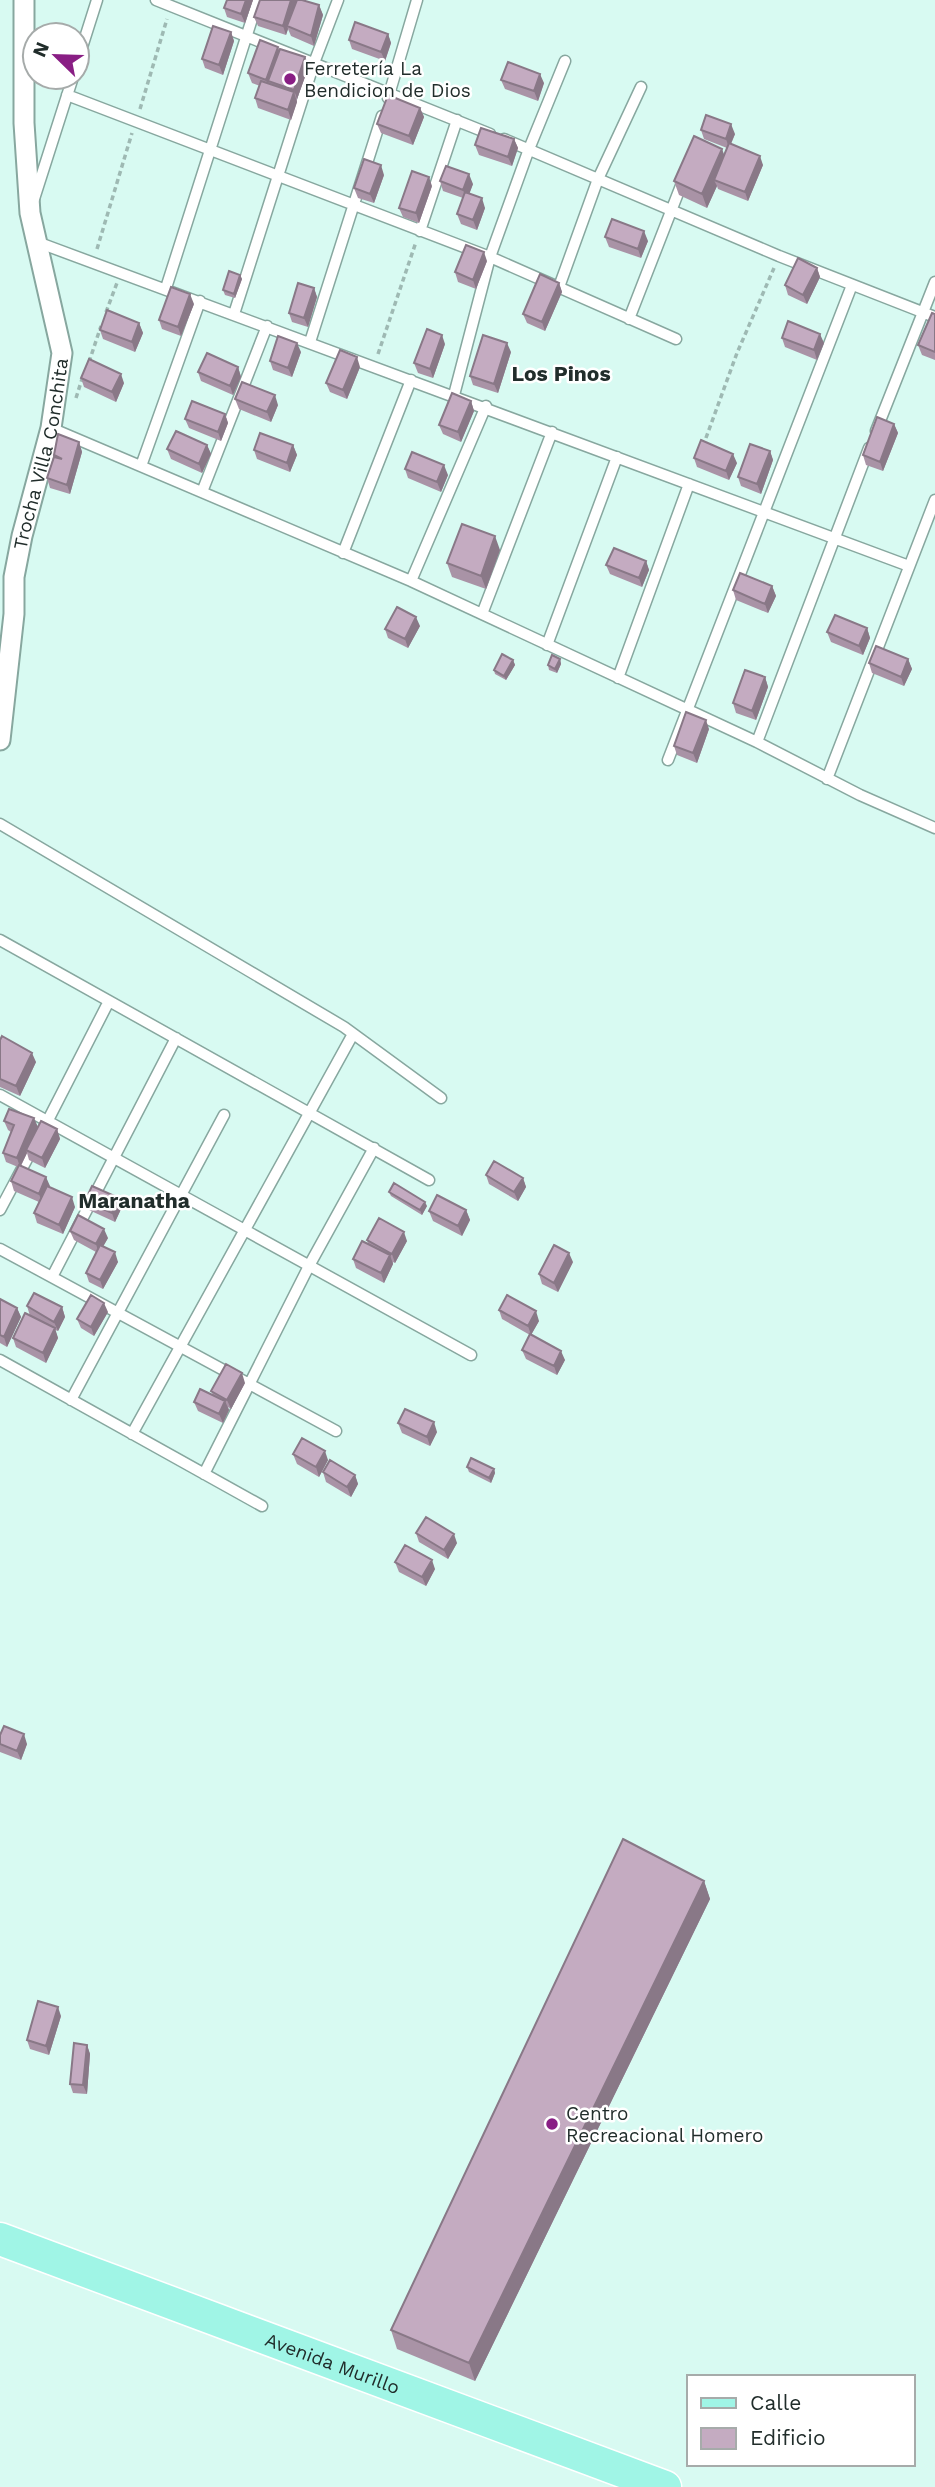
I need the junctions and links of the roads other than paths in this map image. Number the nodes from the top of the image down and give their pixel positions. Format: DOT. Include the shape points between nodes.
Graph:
graph roads {
  1 [pos="24,0"];
  2 [pos="97,0"];
  3 [pos="156,0"];
  4 [pos="258,0"];
  5 [pos="338,0"];
  6 [pos="417,0"];
  7 [pos="172,3"];
  8 [pos="90,21"];
  9 [pos="246,36"];
  10 [pos="565,61"];
  11 [pos="314,63"];
  12 [pos="641,87"];
  13 [pos="68,91"];
  14 [pos="389,93"];
  15 [pos="67,95"];
  16 [pos="457,120"];
  17 [pos="529,149"];
  18 [pos="211,152"];
  19 [pos="685,176"];
  20 [pos="278,177"];
  21 [pos="598,179"];
  22 [pos="354,205"];
  23 [pos="670,211"];
  24 [pos="30,213"];
  25 [pos="420,230"];
  26 [pos="37,242"];
  27 [pos="490,257"];
  28 [pos="935,282"];
  29 [pos="852,285"];
  30 [pos="559,287"];
  31 [pos="166,288"];
  32 [pos="200,301"];
  33 [pos="923,312"];
  34 [pos="234,314"];
  35 [pos="935,317"];
  36 [pos="629,319"];
  37 [pos="267,326"];
  38 [pos="676,339"];
  39 [pos="310,342"];
  40 [pos="411,380"];
  41 [pos="454,394"];
  42 [pos="485,407"];
  43 [pos="57,430"];
  44 [pos="552,432"];
  45 [pos="617,457"];
  46 [pos="141,467"];
  47 [pos="690,484"];
  48 [pos="202,492"];
  49 [pos="935,500"];
  50 [pos="763,511"];
  51 [pos="833,538"];
  52 [pos="343,553"];
  53 [pos="909,566"];
  54 [pos="411,581"];
  55 [pos="482,614"];
  56 [pos="547,645"];
  57 [pos="618,678"];
  58 [pos="687,710"];
  59 [pos="0,740"];
  60 [pos="757,742"];
  61 [pos="668,760"];
  62 [pos="827,779"];
  63 [pos="0,824"];
  64 [pos="935,828"];
  65 [pos="0,940"];
  66 [pos="109,1001"];
  67 [pos="353,1034"];
  68 [pos="176,1038"];
  69 [pos="0,1095"];
  70 [pos="441,1098"];
  71 [pos="309,1112"];
  72 [pos="224,1115"];
  73 [pos="48,1121"];
  74 [pos="374,1148"];
  75 [pos="113,1157"];
  76 [pos="429,1180"];
  77 [pos="181,1194"];
  78 [pos="0,1210"];
  79 [pos="245,1229"];
  80 [pos="0,1249"];
  81 [pos="310,1264"];
  82 [pos="51,1277"];
  83 [pos="117,1312"];
  84 [pos="181,1346"];
  85 [pos="471,1355"];
  86 [pos="0,1360"];
  87 [pos="248,1383"];
  88 [pos="71,1399"];
  89 [pos="336,1431"];
  90 [pos="132,1434"];
  91 [pos="204,1474"];
  92 [pos="262,1506"];
  93 [pos="0,2239"];
  94 [pos="666,2487"];
  1 -- 24 [label="street, Trocha Villa Conchita"];
  2 -- 8 [label="lane"];
  3 -- 7 [label="lane"];
  4 -- 9 [label="lane"];
  5 -- 11 [label="lane"];
  6 -- 14 [label="lane"];
  7 -- 9 [label="lane"];
  9 -- 11 [label="lane"];
  9 -- 18 [label="lane"];
  10 -- 17 [label="lane"];
  11 -- 14 [label="lane"];
  11 -- 20 [label="lane"];
  12 -- 21 [label="lane"];
  13 -- 15 [label="lane"];
  14 -- 16 [label="lane"];
  14 -- 22 [label="lane"];
  15 -- 18 [label="lane"];
  15 -- 24 [label="lane"];
  16 -- 17 [label="lane"];
  16 -- 25 [label="lane"];
  17 -- 21 [label="lane"];
  17 -- 27 [label="lane"];
  18 -- 20 [label="lane"];
  18 -- 31 [label="lane"];
  19 -- 23 [label="lane"];
  20 -- 22 [label="lane"];
  20 -- 34 [label="lane"];
  21 -- 23 [label="lane"];
  21 -- 30 [label="lane"];
  22 -- 25 [label="lane"];
  22 -- 39 [label="lane"];
  23 -- 29 [label="lane"];
  23 -- 36 [label="lane"];
  24 -- 26 [label="street, Trocha Villa Conchita"];
  25 -- 27 [label="lane"];
  26 -- 31 [label="lane"];
  26 -- 43 [label="street, Trocha Villa Conchita" via="62,353"];
  27 -- 30 [label="lane"];
  27 -- 41 [label="lane"];
  28 -- 33 [label="lane"];
  29 -- 33 [label="lane"];
  29 -- 50 [label="lane"];
  30 -- 36 [label="lane"];
  31 -- 32 [label="lane"];
  32 -- 34 [label="lane"];
  32 -- 46 [label="lane"];
  33 -- 35 [label="lane"];
  33 -- 51 [label="lane"];
  34 -- 37 [label="lane"];
  36 -- 38 [label="lane"];
  37 -- 39 [label="lane"];
  37 -- 48 [label="lane"];
  39 -- 40 [label="lane"];
  40 -- 41 [label="lane"];
  40 -- 52 [label="lane"];
  41 -- 42 [label="lane"];
  42 -- 44 [label="lane"];
  42 -- 54 [label="lane"];
  43 -- 46 [label="lane"];
  43 -- 59 [label="street, Trocha Villa Conchita" via="22,536 14,577"];
  44 -- 45 [label="lane"];
  44 -- 55 [label="lane"];
  45 -- 47 [label="lane"];
  45 -- 56 [label="lane"];
  46 -- 48 [label="lane"];
  47 -- 50 [label="lane"];
  47 -- 57 [label="lane"];
  48 -- 52 [label="lane"];
  49 -- 53 [label="lane"];
  50 -- 51 [label="lane"];
  50 -- 58 [label="lane"];
  51 -- 53 [label="lane"];
  51 -- 60 [label="lane"];
  52 -- 54 [label="lane"];
  53 -- 62 [label="lane"];
  54 -- 55 [label="lane"];
  55 -- 56 [label="lane"];
  56 -- 57 [label="lane"];
  57 -- 58 [label="lane"];
  58 -- 60 [label="lane"];
  58 -- 61 [label="lane"];
  60 -- 62 [label="lane"];
  62 -- 64 [label="lane"];
  63 -- 67 [label="lane"];
  65 -- 66 [label="lane"];
  66 -- 68 [label="lane"];
  66 -- 73 [label="lane"];
  67 -- 70 [label="lane"];
  67 -- 71 [label="lane"];
  68 -- 71 [label="lane"];
  68 -- 75 [label="lane"];
  69 -- 73 [label="lane"];
  71 -- 74 [label="lane"];
  71 -- 79 [label="lane"];
  72 -- 77 [label="lane"];
  73 -- 75 [label="lane"];
  73 -- 78 [label="lane"];
  74 -- 76 [label="lane"];
  74 -- 81 [label="lane"];
  75 -- 77 [label="lane"];
  75 -- 82 [label="lane"];
  77 -- 79 [label="lane"];
  77 -- 83 [label="lane"];
  79 -- 81 [label="lane"];
  79 -- 84 [label="lane"];
  80 -- 82 [label="lane"];
  81 -- 85 [label="lane"];
  81 -- 87 [label="lane"];
  82 -- 83 [label="lane"];
  83 -- 84 [label="lane"];
  83 -- 88 [label="lane"];
  84 -- 87 [label="lane"];
  84 -- 90 [label="lane"];
  86 -- 88 [label="lane"];
  87 -- 89 [label="lane"];
  87 -- 91 [label="lane"];
  88 -- 90 [label="lane"];
  90 -- 91 [label="lane"];
  91 -- 92 [label="lane"];
  93 -- 94 [label="main road, Avenida Murillo"];
}
